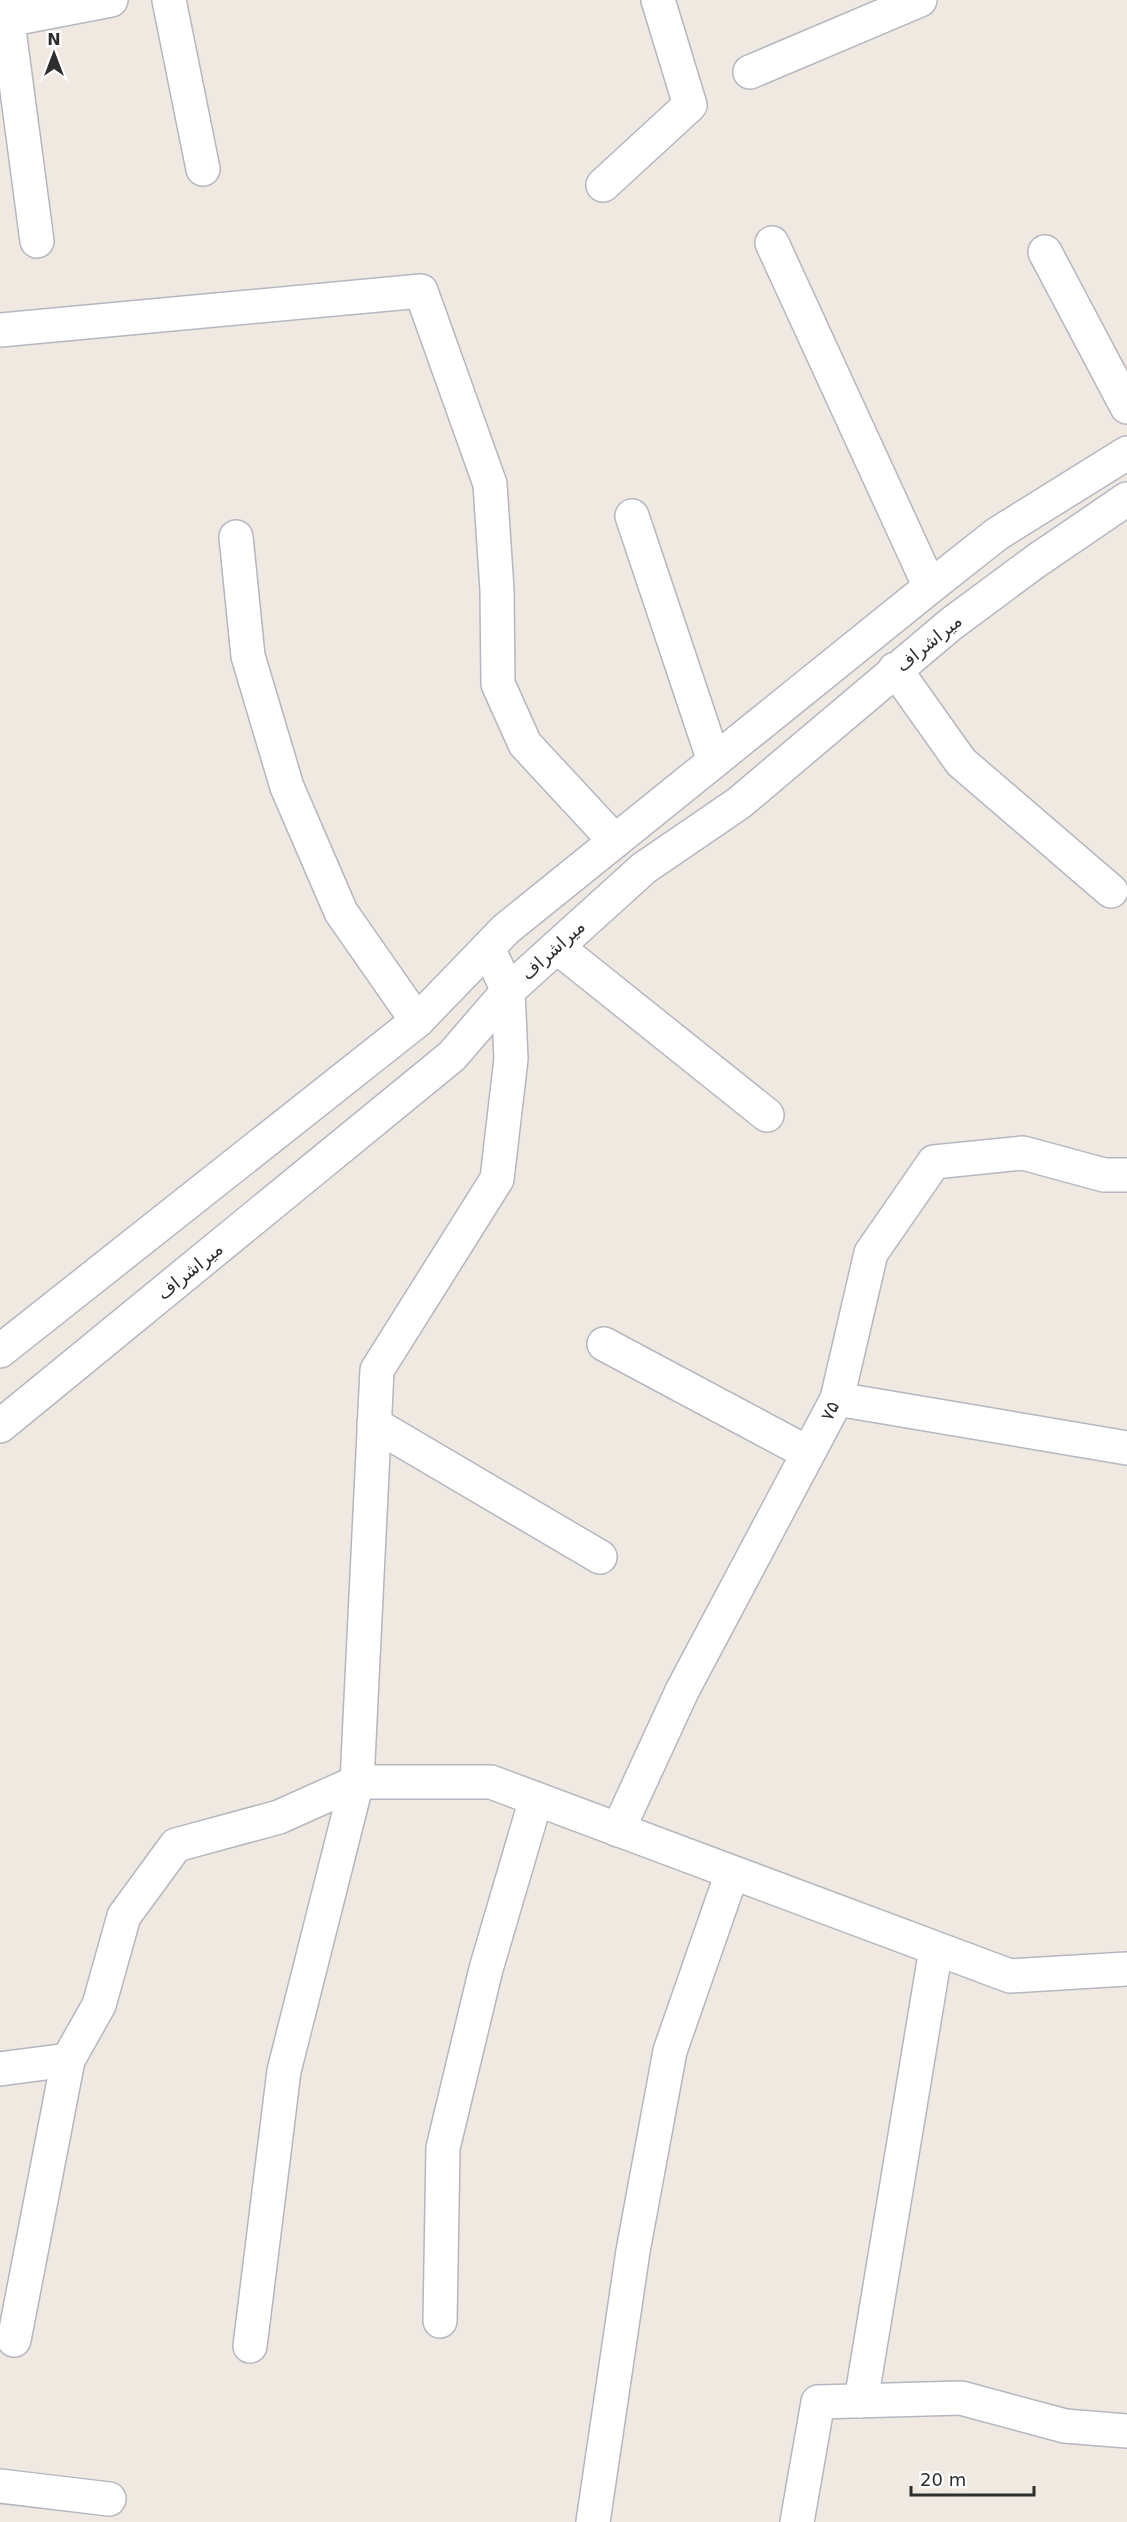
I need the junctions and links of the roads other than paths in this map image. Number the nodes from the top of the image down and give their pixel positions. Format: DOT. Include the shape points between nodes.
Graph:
graph roads {
  1 [pos="111,0"];
  2 [pos="169,0"];
  3 [pos="658,0"];
  4 [pos="920,0"];
  5 [pos="6,10"];
  6 [pos="750,72"];
  7 [pos="204,169"];
  8 [pos="603,185"];
  9 [pos="37,241"];
  10 [pos="772,243"];
  11 [pos="1045,252"];
  12 [pos="0,330"];
  13 [pos="1127,407"];
  14 [pos="1127,453"];
  15 [pos="1127,499"];
  16 [pos="632,516"];
  17 [pos="236,537"];
  18 [pos="930,588"];
  19 [pos="895,669"];
  20 [pos="714,761"];
  21 [pos="615,841"];
  22 [pos="1111,891"];
  23 [pos="557,947"];
  24 [pos="488,948"];
  25 [pos="508,991"];
  26 [pos="417,1021"];
  27 [pos="766,1115"];
  28 [pos="1127,1175"];
  29 [pos="604,1344"];
  30 [pos="0,1351"];
  31 [pos="837,1399"];
  32 [pos="374,1424"];
  33 [pos="0,1426"];
  34 [pos="1127,1448"];
  35 [pos="808,1453"];
  36 [pos="600,1557"];
  37 [pos="357,1782"];
  38 [pos="536,1799"];
  39 [pos="618,1830"];
  40 [pos="732,1872"];
  41 [pos="936,1949"];
  42 [pos="1127,1969"];
  43 [pos="68,2060"];
  44 [pos="0,2069"];
  45 [pos="440,2321"];
  46 [pos="14,2340"];
  47 [pos="250,2346"];
  48 [pos="861,2401"];
  49 [pos="1127,2431"];
  50 [pos="0,2486"];
  51 [pos="109,2499"];
  52 [pos="593,2522"];
  53 [pos="797,2522"];
  1 -- 5 [label="street"];
  2 -- 7 [label="street"];
  3 -- 8 [label="street" via="690,105"];
  4 -- 6 [label="street"];
  5 -- 9 [label="street"];
  10 -- 18 [label="street"];
  11 -- 13 [label="street"];
  12 -- 21 [label="street" via="421,291 490,484 498,684 525,744"];
  14 -- 18 [label="street" via="997,534"];
  15 -- 19 [label="street, میراشراف" via="1036,561"];
  16 -- 20 [label="street"];
  17 -- 26 [label="street" via="248,656 287,787 341,912"];
  18 -- 20 [label="street"];
  19 -- 22 [label="street" via="961,762"];
  19 -- 23 [label="street, میراشراف" via="739,802 644,868"];
  20 -- 21 [label="street"];
  21 -- 24 [label="street"];
  23 -- 25 [label="street, میراشراف"];
  23 -- 27 [label="street"];
  24 -- 25 [label="street"];
  24 -- 26 [label="street"];
  25 -- 32 [label="street" via="511,1059 497,1179 377,1370"];
  25 -- 33 [label="street, میراشراف" via="452,1056"];
  26 -- 30 [label="street"];
  28 -- 31 [label="street, ۷۵" via="1104,1175 1023,1153 934,1162 871,1253"];
  29 -- 35 [label="street"];
  31 -- 34 [label="street"];
  31 -- 35 [label="street, ۷۵"];
  32 -- 36 [label="street"];
  32 -- 37 [label="street"];
  35 -- 39 [label="street, ۷۵" via="682,1691"];
  37 -- 38 [label="street" via="491,1782"];
  37 -- 43 [label="street" via="279,1817 176,1845 124,1916 99,2005"];
  37 -- 47 [label="street" via="284,2071"];
  38 -- 39 [label="street"];
  38 -- 45 [label="street" via="486,1970 443,2148"];
  39 -- 40 [label="street"];
  40 -- 41 [label="street"];
  40 -- 52 [label="street" via="670,2051 633,2252"];
  41 -- 42 [label="street" via="1010,1976"];
  41 -- 48 [label="street"];
  43 -- 44 [label="street"];
  43 -- 46 [label="street"];
  48 -- 49 [label="street" via="961,2398 1065,2426"];
  48 -- 53 [label="street" via="818,2402"];
  50 -- 51 [label="street"];
}
